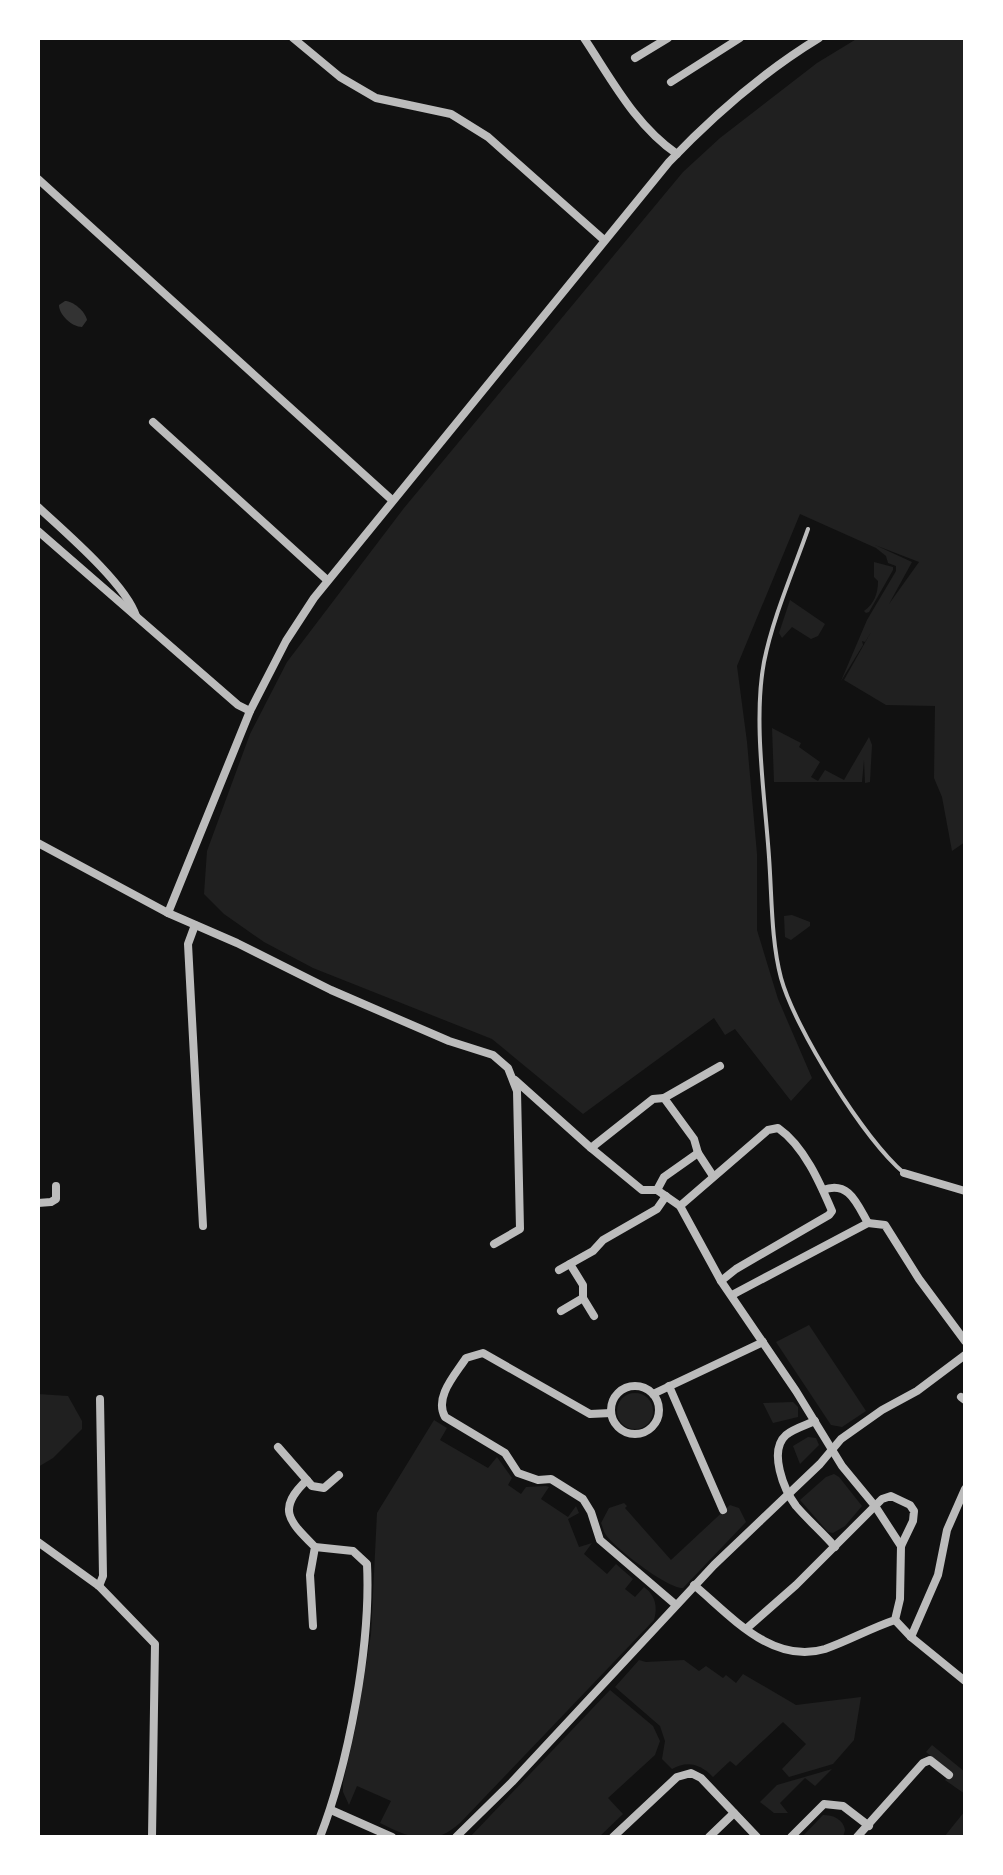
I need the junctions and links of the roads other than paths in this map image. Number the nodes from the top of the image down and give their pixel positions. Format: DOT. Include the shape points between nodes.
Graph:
graph roads {
  1 [pos="293,38"];
  2 [pos="584,38"];
  3 [pos="668,38"];
  4 [pos="740,38"];
  5 [pos="819,38"];
  6 [pos="803,42"];
  7 [pos="635,58"];
  8 [pos="671,82"];
  9 [pos="677,154"];
  10 [pos="38,179"];
  11 [pos="604,240"];
  12 [pos="153,422"];
  13 [pos="392,500"];
  14 [pos="38,507"];
  15 [pos="808,529"];
  16 [pos="38,531"];
  17 [pos="327,580"];
  18 [pos="137,617"];
  19 [pos="250,711"];
  20 [pos="38,843"];
  21 [pos="168,913"];
  22 [pos="195,925"];
  23 [pos="720,1066"];
  24 [pos="514,1079"];
  25 [pos="664,1098"];
  26 [pos="591,1148"];
  27 [pos="698,1153"];
  28 [pos="904,1173"];
  29 [pos="713,1176"];
  30 [pos="56,1186"];
  31 [pos="657,1190"];
  32 [pos="823,1190"];
  33 [pos="965,1191"];
  34 [pos="666,1196"];
  35 [pos="38,1203"];
  36 [pos="680,1206"];
  37 [pos="868,1223"];
  38 [pos="203,1226"];
  39 [pos="494,1244"];
  40 [pos="570,1264"];
  41 [pos="559,1270"];
  42 [pos="721,1281"];
  43 [pos="732,1295"];
  44 [pos="583,1298"];
  45 [pos="561,1311"];
  46 [pos="594,1316"];
  47 [pos="965,1341"];
  48 [pos="763,1342"];
  49 [pos="965,1355"];
  50 [pos="669,1386"];
  51 [pos="653,1394"];
  52 [pos="100,1399"];
  53 [pos="611,1413"];
  54 [pos="815,1421"];
  55 [pos="278,1447"];
  56 [pos="832,1450"];
  57 [pos="339,1475"];
  58 [pos="307,1480"];
  59 [pos="965,1489"];
  60 [pos="788,1492"];
  61 [pos="875,1506"];
  62 [pos="723,1510"];
  63 [pos="38,1542"];
  64 [pos="901,1546"];
  65 [pos="315,1547"];
  66 [pos="835,1547"];
  67 [pos="694,1585"];
  68 [pos="99,1586"];
  69 [pos="676,1605"];
  70 [pos="895,1620"];
  71 [pos="313,1626"];
  72 [pos="746,1629"];
  73 [pos="911,1637"];
  74 [pos="965,1681"];
  75 [pos="949,1775"];
  76 [pos="331,1810"];
  77 [pos="734,1813"];
  78 [pos="869,1826"];
  79 [pos="152,1837"];
  80 [pos="320,1837"];
  81 [pos="392,1837"];
  82 [pos="456,1837"];
  83 [pos="613,1837"];
  84 [pos="709,1837"];
  85 [pos="757,1837"];
  86 [pos="791,1837"];
  87 [pos="857,1837"];
  1 -- 11 [label="street" via="340,77 376,98 451,114 488,137"];
  2 -- 9 [label="street" via="636,118"];
  3 -- 7 [label="street"];
  4 -- 8 [label="street"];
  5 -- 6 [label="street"];
  6 -- 9 [label="street"];
  9 -- 11 [label="street"];
  10 -- 13 [label="street"];
  11 -- 13 [label="street"];
  12 -- 17 [label="street"];
  13 -- 17 [label="street"];
  14 -- 18 [label="street" via="117,586"];
  15 -- 28 [label="lane" via="762,683 763,792 778,962 786,993 813,1048 858,1118"];
  16 -- 18 [label="street"];
  17 -- 19 [label="street" via="286,641"];
  18 -- 19 [label="street"];
  19 -- 21 [label="street"];
  20 -- 21 [label="street"];
  21 -- 22 [label="street"];
  22 -- 24 [label="street" via="396,1018 493,1055"];
  22 -- 38 [label="street" via="188,944"];
  23 -- 25 [label="street"];
  24 -- 26 [label="street"];
  24 -- 39 [label="street" via="520,1229"];
  25 -- 26 [label="street" via="653,1099"];
  25 -- 27 [label="street"];
  26 -- 31 [label="street" via="642,1190"];
  27 -- 29 [label="street"];
  27 -- 31 [label="street" via="664,1177"];
  28 -- 33 [label="street"];
  29 -- 32 [label="street" via="768,1130 778,1128 796,1145"];
  29 -- 36 [label="street"];
  30 -- 35 [label="street" via="56,1199"];
  31 -- 34 [label="street"];
  32 -- 37 [label="street" via="834,1186 851,1194"];
  32 -- 42 [label="street" via="829,1215"];
  34 -- 36 [label="street"];
  34 -- 40 [label="street" via="657,1209"];
  36 -- 42 [label="street"];
  37 -- 43 [label="street"];
  37 -- 47 [label="street" via="885,1225"];
  40 -- 41 [label="street"];
  40 -- 44 [label="street" via="583,1285"];
  42 -- 43 [label="street"];
  43 -- 48 [label="street"];
  44 -- 45 [label="street"];
  44 -- 46 [label="street"];
  48 -- 50 [label="street"];
  48 -- 54 [label="street"];
  49 -- 56 [label="street" via="865,1421"];
  50 -- 51 [label="street"];
  50 -- 62 [label="street"];
  51 -- 53 [label="street" via="639,1386 625,1388 614,1398"];
  51 -- 53 [label="street" via="659,1412 647,1431 624,1432"];
  52 -- 68 [label="street"];
  53 -- 69 [label="street" via="590,1414 483,1353 466,1358 441,1400 445,1417 505,1453 518,1473 551,1479 583,1499 600,1540"];
  54 -- 56 [label="street"];
  54 -- 60 [label="street" via="782,1441 778,1457"];
  55 -- 58 [label="street"];
  56 -- 60 [label="street"];
  56 -- 61 [label="street"];
  57 -- 58 [label="street" via="324,1488"];
  58 -- 65 [label="street" via="288,1501 287,1510"];
  59 -- 73 [label="street" via="947,1530 938,1575"];
  60 -- 66 [label="street"];
  60 -- 67 [label="street"];
  61 -- 64 [label="street"];
  61 -- 64 [label="street" via="891,1496 914,1511"];
  61 -- 66 [label="street"];
  63 -- 68 [label="street"];
  64 -- 70 [label="street"];
  65 -- 71 [label="street" via="310,1575"];
  65 -- 76 [label="street" via="353,1551 367,1564 360,1670"];
  66 -- 72 [label="street"];
  67 -- 69 [label="street"];
  67 -- 72 [label="street"];
  68 -- 79 [label="street" via="155,1644"];
  69 -- 82 [label="street"];
  70 -- 72 [label="street" via="826,1648 805,1651 774,1645"];
  70 -- 73 [label="street"];
  73 -- 74 [label="street"];
  75 -- 78 [label="street" via="930,1760 923,1763"];
  76 -- 80 [label="street"];
  76 -- 81 [label="street"];
  77 -- 83 [label="street" via="701,1778 683,1774"];
  77 -- 84 [label="street"];
  77 -- 85 [label="street"];
  78 -- 86 [label="street" via="843,1806 824,1804"];
  78 -- 87 [label="street"];
}
